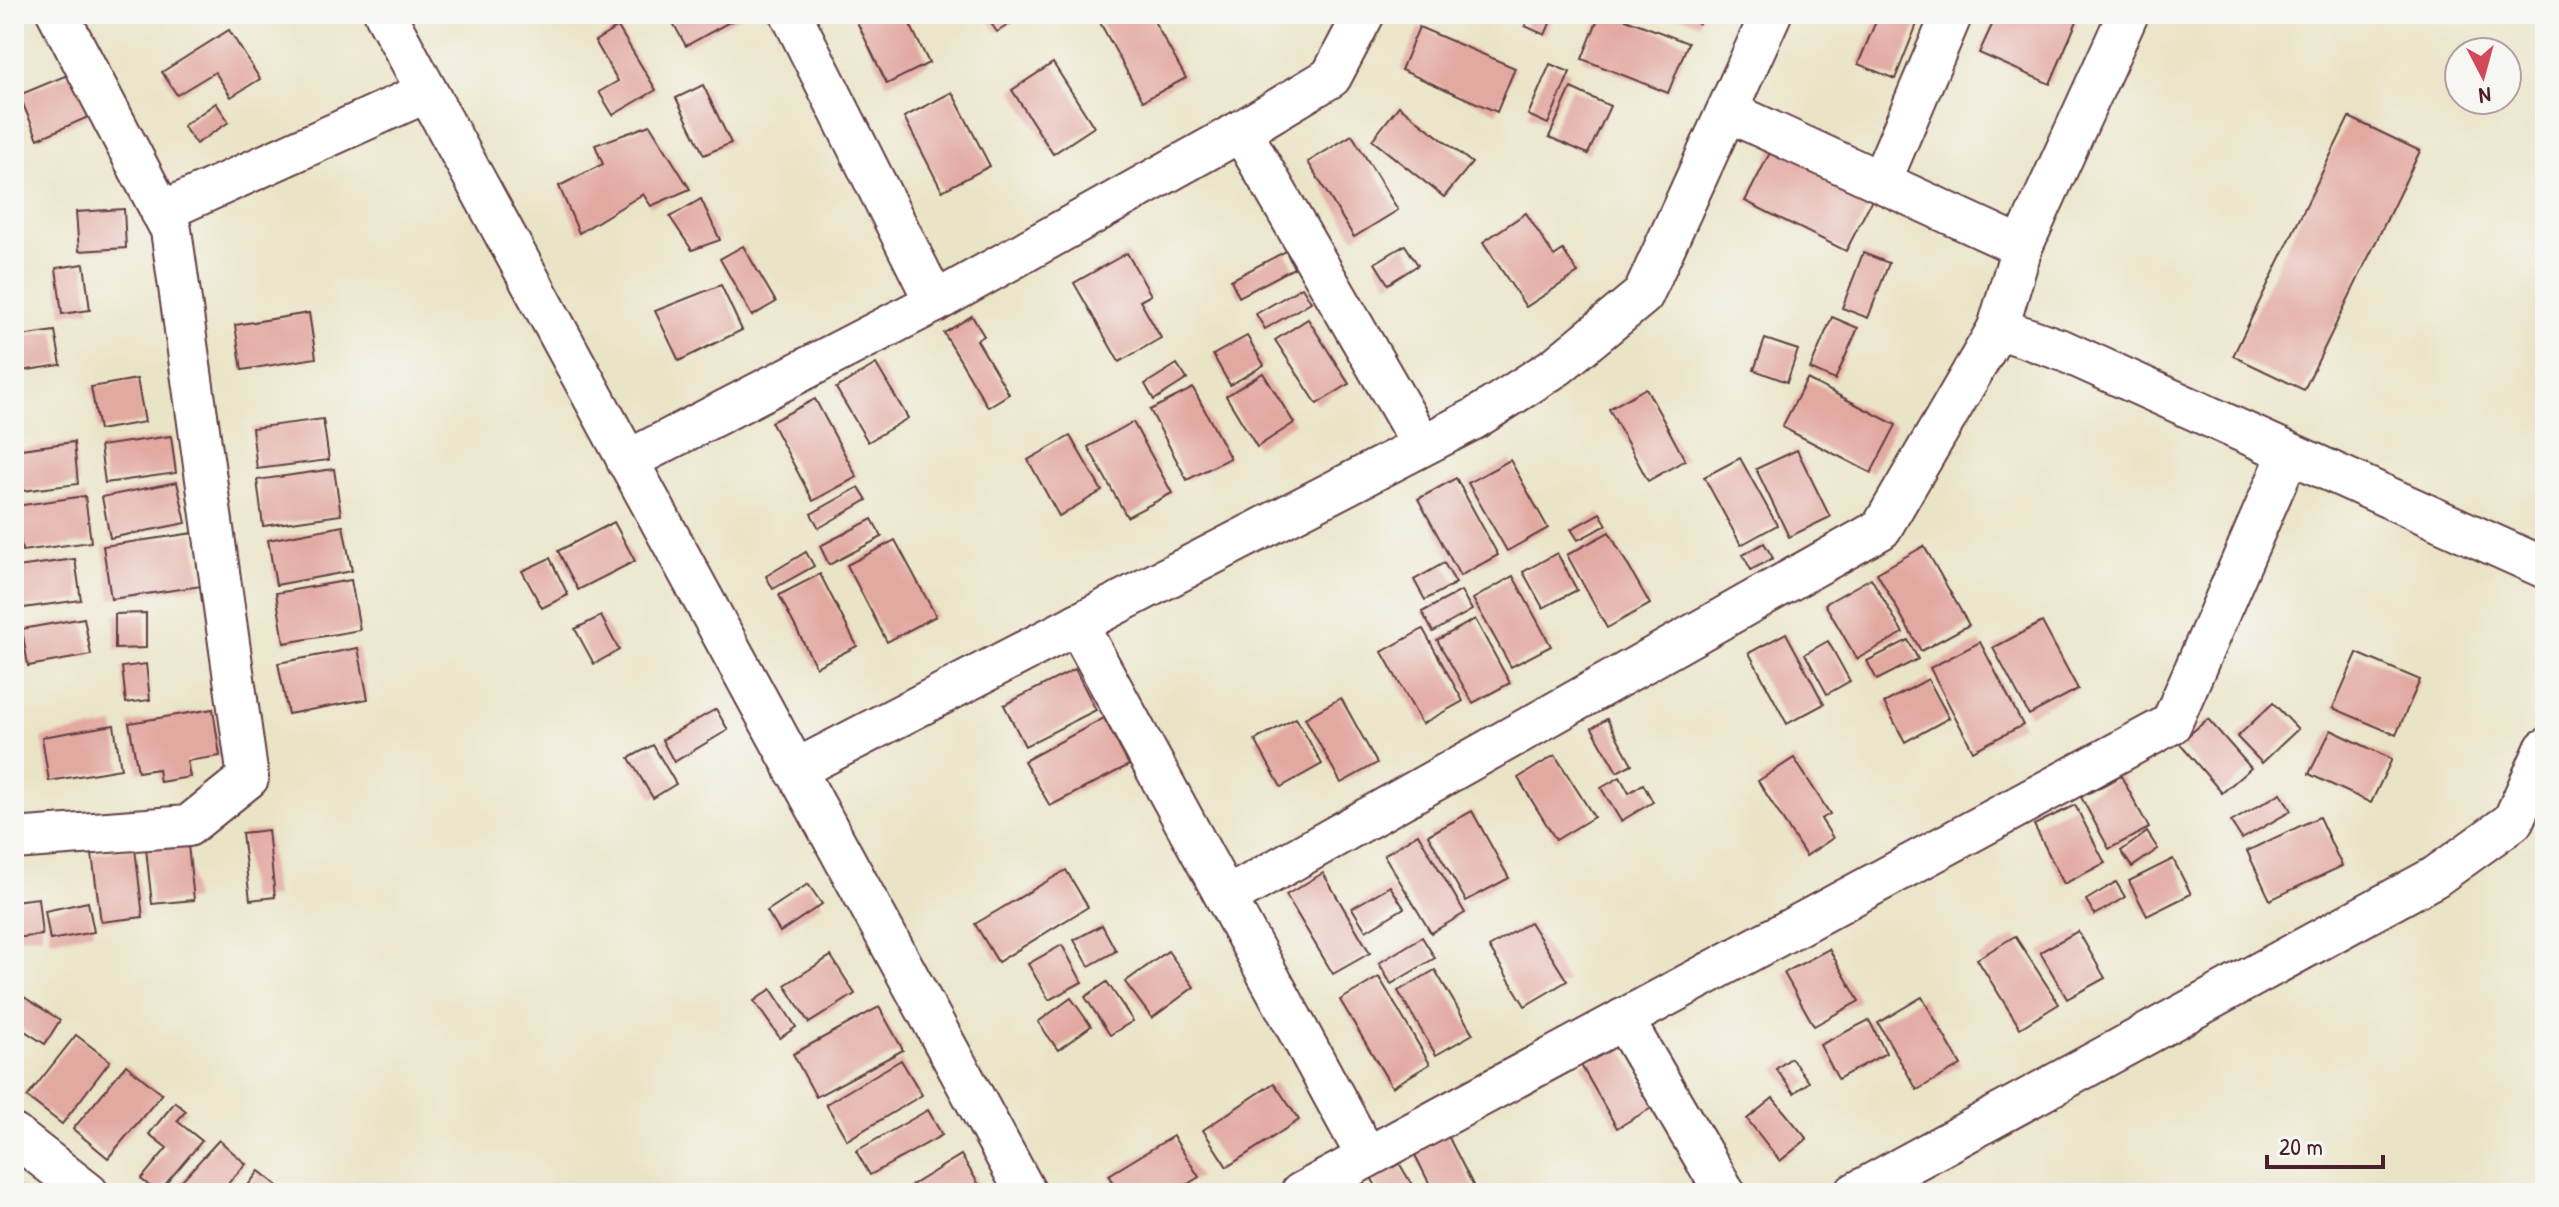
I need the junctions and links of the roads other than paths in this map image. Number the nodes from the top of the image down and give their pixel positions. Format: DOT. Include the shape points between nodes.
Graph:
graph roads {
  1 [pos="58,14"];
  2 [pos="385,14"];
  3 [pos="791,14"];
  4 [pos="1364,14"];
  5 [pos="1771,14"];
  6 [pos="1952,14"];
  7 [pos="2128,14"];
  8 [pos="427,92"];
  9 [pos="1727,111"];
  10 [pos="1241,131"];
  11 [pos="1881,181"];
  12 [pos="161,212"];
  13 [pos="2022,247"];
  14 [pos="935,302"];
  15 [pos="1998,328"];
  16 [pos="1421,443"];
  17 [pos="2289,453"];
  18 [pos="627,461"];
  19 [pos="2545,568"];
  20 [pos="1077,624"];
  21 [pos="2545,749"];
  22 [pos="795,770"];
  23 [pos="14,839"];
  24 [pos="1226,898"];
  25 [pos="1623,1019"];
  26 [pos="14,1135"];
  27 [pos="1367,1157"];
  28 [pos="88,1193"];
  29 [pos="1026,1193"];
  30 [pos="1301,1193"];
  31 [pos="1725,1193"];
  32 [pos="1855,1193"];
  1 -- 12 [label="street"];
  2 -- 8 [label="street"];
  3 -- 14 [label="street"];
  4 -- 10 [label="street" via="1331,77"];
  5 -- 9 [label="street"];
  6 -- 11 [label="street"];
  7 -- 13 [label="street"];
  8 -- 12 [label="street"];
  8 -- 18 [label="street"];
  9 -- 11 [label="street"];
  9 -- 16 [label="street" via="1643,295 1557,366 1474,419"];
  10 -- 14 [label="street"];
  10 -- 16 [label="street"];
  11 -- 13 [label="street"];
  12 -- 23 [label="street" via="171,230 248,778 188,826"];
  13 -- 15 [label="street"];
  14 -- 18 [label="street"];
  15 -- 17 [label="street" via="2064,351"];
  15 -- 24 [label="street" via="1881,529"];
  16 -- 20 [label="street"];
  17 -- 19 [label="street"];
  17 -- 25 [label="street" via="2171,724"];
  18 -- 22 [label="street"];
  20 -- 22 [label="street"];
  20 -- 24 [label="street"];
  21 -- 32 [label="street" via="2513,821 2435,877"];
  22 -- 29 [label="street"];
  24 -- 27 [label="street"];
  25 -- 27 [label="street"];
  25 -- 31 [label="street"];
  26 -- 28 [label="street"];
  27 -- 30 [label="street"];
}
